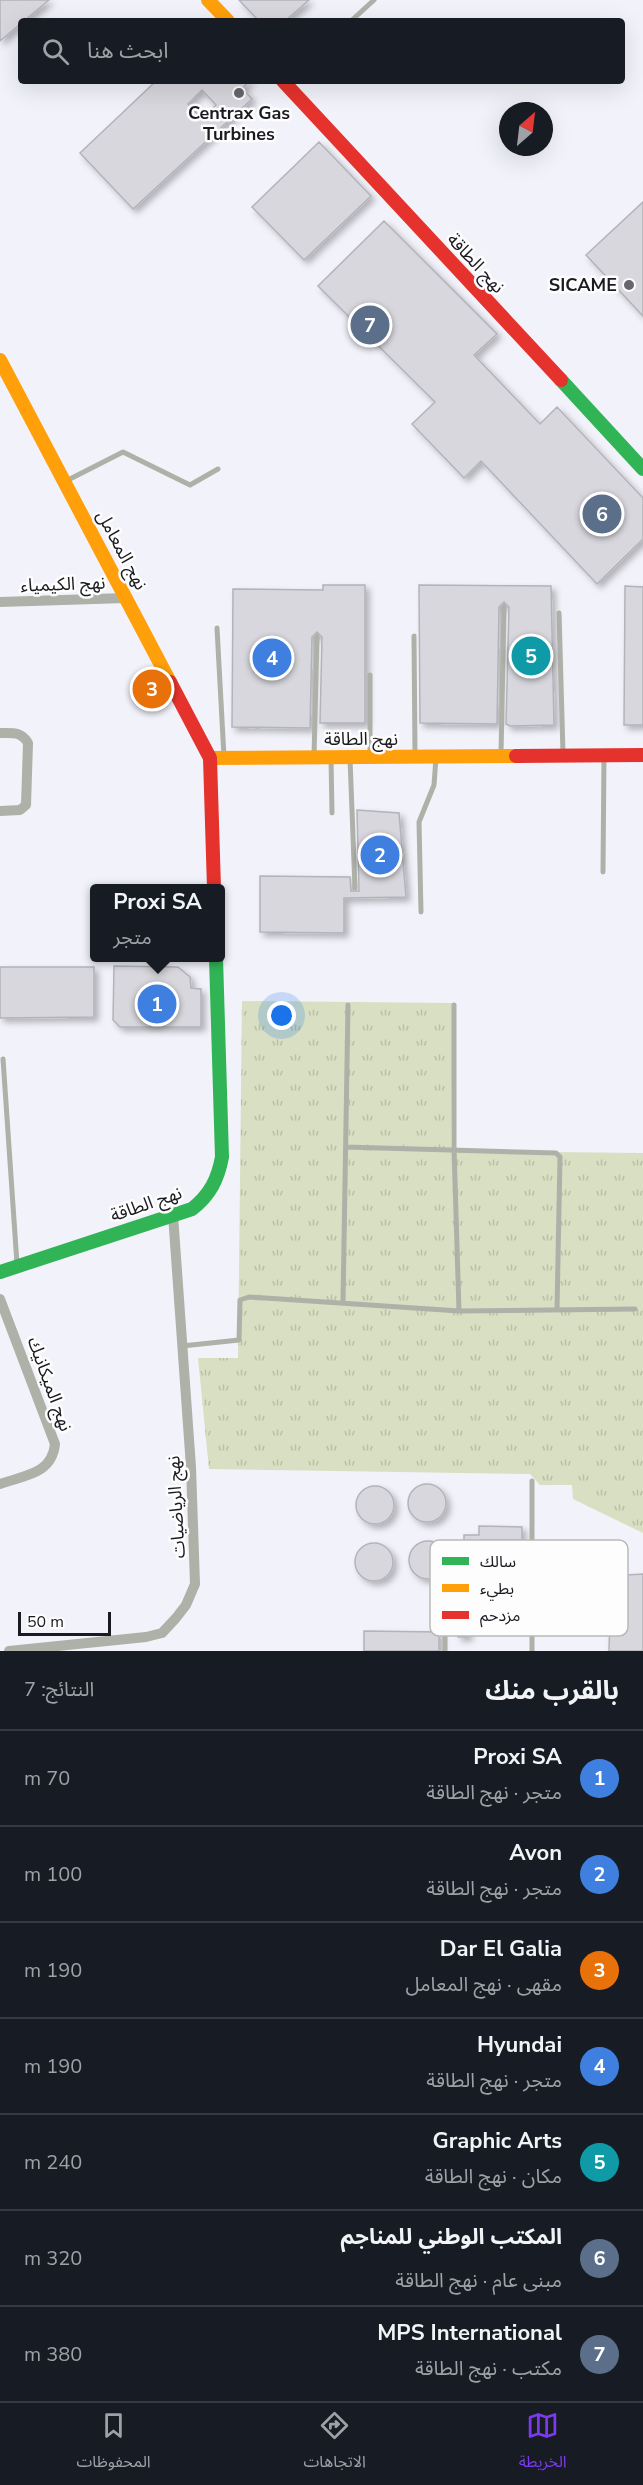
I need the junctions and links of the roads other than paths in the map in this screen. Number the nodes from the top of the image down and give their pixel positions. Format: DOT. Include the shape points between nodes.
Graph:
graph roads {
  1 [pos="208,0"];
  2 [pos="374,0"];
  3 [pos="225,18"];
  4 [pos="354,18"];
  5 [pos="288,84"];
  6 [pos="0,360"];
  7 [pos="218,469"];
  8 [pos="643,469"];
  9 [pos="65,482"];
  10 [pos="126,598"];
  11 [pos="0,602"];
  12 [pos="504,607"];
  13 [pos="559,613"];
  14 [pos="217,628"];
  15 [pos="414,636"];
  16 [pos="317,637"];
  17 [pos="370,675"];
  18 [pos="0,733"];
  19 [pos="643,754"];
  20 [pos="563,755"];
  21 [pos="604,755"];
  22 [pos="436,756"];
  23 [pos="501,756"];
  24 [pos="314,757"];
  25 [pos="332,757"];
  26 [pos="350,757"];
  27 [pos="370,757"];
  28 [pos="415,757"];
  29 [pos="217,758"];
  30 [pos="0,811"];
  31 [pos="332,813"];
  32 [pos="603,872"];
  33 [pos="214,884"];
  34 [pos="355,888"];
  35 [pos="420,912"];
  36 [pos="216,962"];
  37 [pos="348,1005"];
  38 [pos="454,1005"];
  39 [pos="3,1059"];
  40 [pos="346,1148"];
  41 [pos="454,1149"];
  42 [pos="173,1215"];
  43 [pos="18,1266"];
  44 [pos="0,1272"];
  45 [pos="0,1299"];
  46 [pos="343,1303"];
  47 [pos="635,1309"];
  48 [pos="557,1310"];
  49 [pos="459,1311"];
  50 [pos="182,1346"];
  51 [pos="532,1480"];
  52 [pos="0,1484"];
  53 [pos="532,1540"];
  54 [pos="9,1651"];
  1 -- 3 [label="street"];
  2 -- 4 [label="lane"];
  5 -- 8 [label="street, نهج الطاقة"];
  6 -- 9 [label="street, نهج المعامل"];
  7 -- 9 [label="lane" via="190,484 123,452"];
  9 -- 10 [label="street, نهج المعامل"];
  10 -- 11 [label="street, نهج الكيمياء"];
  10 -- 29 [label="street, نهج المعامل"];
  12 -- 23 [label="lane"];
  13 -- 20 [label="lane"];
  14 -- 29 [label="lane"];
  15 -- 28 [label="lane"];
  16 -- 24 [label="lane"];
  17 -- 27 [label="lane"];
  18 -- 30 [label="street" via="17,733 27,743 26,805 20,810"];
  19 -- 21 [label="street, نهج الطاقة"];
  20 -- 21 [label="street, نهج الطاقة"];
  20 -- 23 [label="street, نهج الطاقة"];
  21 -- 32 [label="lane"];
  22 -- 23 [label="street, نهج الطاقة"];
  22 -- 28 [label="street, نهج الطاقة"];
  22 -- 35 [label="lane" via="434,785 419,822"];
  24 -- 25 [label="street, نهج الطاقة"];
  24 -- 29 [label="street, نهج الطاقة"];
  25 -- 26 [label="street, نهج الطاقة"];
  25 -- 31 [label="lane"];
  26 -- 27 [label="street, نهج الطاقة"];
  26 -- 34 [label="lane"];
  27 -- 28 [label="street, نهج الطاقة"];
  29 -- 33 [label="street"];
  36 -- 42 [label="street, نهج الطاقة" via="222,1157 219,1177 203,1201"];
  37 -- 40 [label="lane"];
  38 -- 41 [label="lane"];
  39 -- 43 [label="lane"];
  40 -- 41 [label="lane"];
  40 -- 46 [label="lane"];
  41 -- 48 [label="lane" via="546,1151 556,1152 560,1157"];
  41 -- 49 [label="lane"];
  42 -- 43 [label="street, نهج الطاقة"];
  42 -- 50 [label="street, نهج الرياضيات"];
  43 -- 44 [label="street, نهج الطاقة"];
  45 -- 52 [label="street, نهج الميكانيك" via="54,1444 47,1467"];
  46 -- 49 [label="lane"];
  46 -- 50 [label="lane" via="249,1297 240,1300 239,1340"];
  47 -- 48 [label="lane"];
  48 -- 49 [label="lane"];
  50 -- 54 [label="street, نهج الرياضيات" via="196,1569 195,1584 186,1605 162,1633"];
  51 -- 53 [label="lane"];
}
